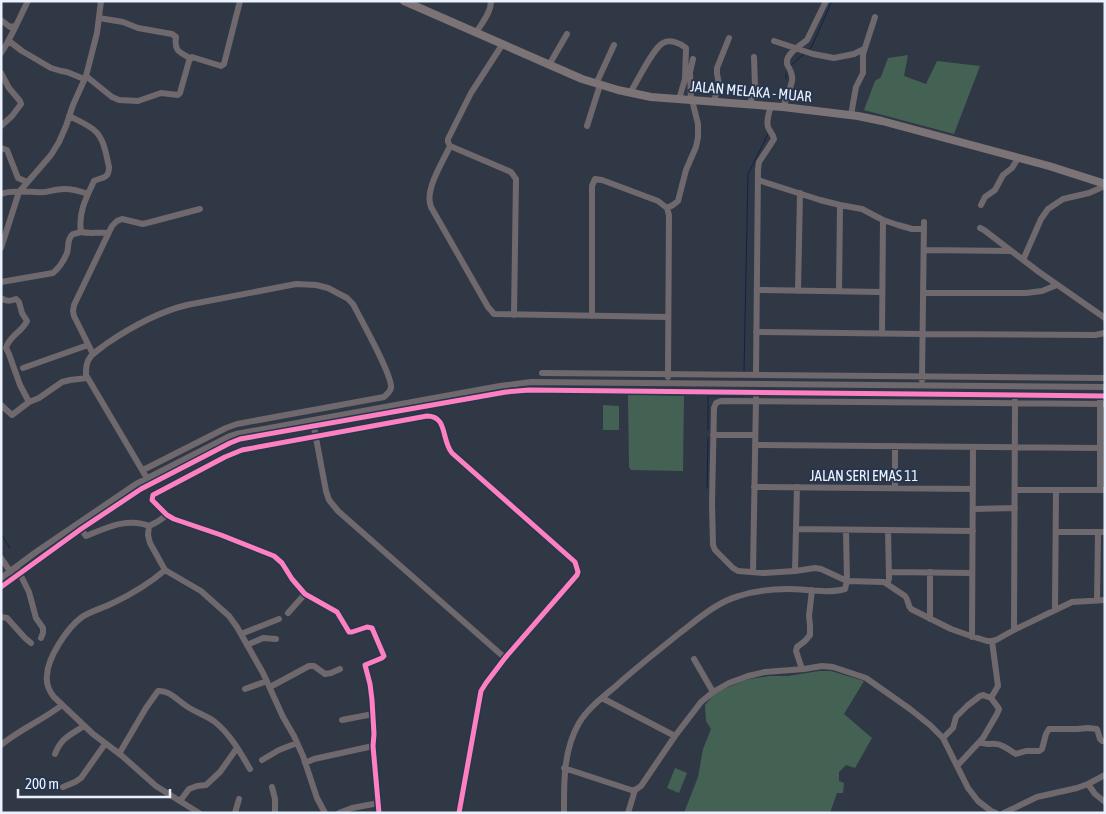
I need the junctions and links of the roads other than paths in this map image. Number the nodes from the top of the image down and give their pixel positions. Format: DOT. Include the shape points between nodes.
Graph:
graph roads {
  1 [pos="28,1"];
  2 [pos="101,1"];
  3 [pos="240,1"];
  4 [pos="404,1"];
  5 [pos="826,1"];
  6 [pos="492,3"];
  7 [pos="423,5"];
  8 [pos="875,17"];
  9 [pos="99,18"];
  10 [pos="1,20"];
  11 [pos="15,26"];
  12 [pos="476,33"];
  13 [pos="568,34"];
  14 [pos="729,38"];
  15 [pos="8,41"];
  16 [pos="774,41"];
  17 [pos="502,44"];
  18 [pos="614,45"];
  19 [pos="798,49"];
  20 [pos="864,49"];
  21 [pos="1,53"];
  22 [pos="754,56"];
  23 [pos="190,58"];
  24 [pos="693,59"];
  25 [pos="549,65"];
  26 [pos="1,73"];
  27 [pos="85,77"];
  28 [pos="598,84"];
  29 [pos="630,93"];
  30 [pos="679,99"];
  31 [pos="692,100"];
  32 [pos="714,101"];
  33 [pos="750,104"];
  34 [pos="771,106"];
  35 [pos="783,107"];
  36 [pos="851,115"];
  37 [pos="69,116"];
  38 [pos="1,126"];
  39 [pos="587,126"];
  40 [pos="450,146"];
  41 [pos="1,148"];
  42 [pos="1018,158"];
  43 [pos="18,178"];
  44 [pos="758,180"];
  45 [pos="27,182"];
  46 [pos="1105,185"];
  47 [pos="18,192"];
  48 [pos="800,193"];
  49 [pos="1,194"];
  50 [pos="88,194"];
  51 [pos="981,205"];
  52 [pos="840,206"];
  53 [pos="667,208"];
  54 [pos="200,209"];
  55 [pos="883,220"];
  56 [pos="980,228"];
  57 [pos="81,232"];
  58 [pos="108,233"];
  59 [pos="1,248"];
  60 [pos="924,250"];
  61 [pos="1011,251"];
  62 [pos="1023,260"];
  63 [pos="1,282"];
  64 [pos="1057,285"];
  65 [pos="757,290"];
  66 [pos="798,291"];
  67 [pos="839,291"];
  68 [pos="882,292"];
  69 [pos="923,293"];
  70 [pos="1,298"];
  71 [pos="514,315"];
  72 [pos="592,316"];
  73 [pos="668,317"];
  74 [pos="1105,318"];
  75 [pos="756,332"];
  76 [pos="1105,333"];
  77 [pos="882,334"];
  78 [pos="923,334"];
  79 [pos="88,345"];
  80 [pos="4,347"];
  81 [pos="93,354"];
  82 [pos="23,368"];
  83 [pos="542,373"];
  84 [pos="668,374"];
  85 [pos="756,375"];
  86 [pos="922,377"];
  87 [pos="87,378"];
  88 [pos="1105,378"];
  89 [pos="668,383"];
  90 [pos="756,384"];
  91 [pos="922,386"];
  92 [pos="1102,387"];
  93 [pos="668,391"];
  94 [pos="756,392"];
  95 [pos="922,394"];
  96 [pos="1015,395"];
  97 [pos="1102,396"];
  98 [pos="756,401"];
  99 [pos="29,402"];
  100 [pos="1015,404"];
  101 [pos="1102,404"];
  102 [pos="1,405"];
  103 [pos="314,423"];
  104 [pos="713,434"];
  105 [pos="755,435"];
  106 [pos="316,436"];
  107 [pos="755,445"];
  108 [pos="895,446"];
  109 [pos="973,447"];
  110 [pos="1015,447"];
  111 [pos="1100,448"];
  112 [pos="143,470"];
  113 [pos="149,481"];
  114 [pos="1102,481"];
  115 [pos="754,487"];
  116 [pos="797,487"];
  117 [pos="894,488"];
  118 [pos="973,489"];
  119 [pos="1015,490"];
  120 [pos="1056,490"];
  121 [pos="1102,490"];
  122 [pos="973,508"];
  123 [pos="1015,508"];
  124 [pos="167,515"];
  125 [pos="149,526"];
  126 [pos="81,529"];
  127 [pos="796,529"];
  128 [pos="846,530"];
  129 [pos="888,530"];
  130 [pos="973,530"];
  131 [pos="1056,532"];
  132 [pos="1101,532"];
  133 [pos="2,562"];
  134 [pos="166,570"];
  135 [pos="795,571"];
  136 [pos="15,572"];
  137 [pos="753,572"];
  138 [pos="888,572"];
  139 [pos="930,572"];
  140 [pos="972,573"];
  141 [pos="1,578"];
  142 [pos="847,581"];
  143 [pos="886,584"];
  144 [pos="1,587"];
  145 [pos="812,590"];
  146 [pos="305,594"];
  147 [pos="1105,600"];
  148 [pos="1097,601"];
  149 [pos="1055,609"];
  150 [pos="288,613"];
  151 [pos="1,616"];
  152 [pos="930,619"];
  153 [pos="278,620"];
  154 [pos="1014,630"];
  155 [pos="241,634"];
  156 [pos="972,637"];
  157 [pos="41,638"];
  158 [pos="276,639"];
  159 [pos="992,641"];
  160 [pos="31,643"];
  161 [pos="247,645"];
  162 [pos="505,658"];
  163 [pos="694,658"];
  164 [pos="340,668"];
  165 [pos="802,669"];
  166 [pos="268,684"];
  167 [pos="245,689"];
  168 [pos="713,692"];
  169 [pos="602,698"];
  170 [pos="991,698"];
  171 [pos="62,705"];
  172 [pos="373,714"];
  173 [pos="342,720"];
  174 [pos="84,726"];
  175 [pos="675,736"];
  176 [pos="943,738"];
  177 [pos="1105,741"];
  178 [pos="980,742"];
  179 [pos="297,743"];
  180 [pos="105,744"];
  181 [pos="1,745"];
  182 [pos="373,746"];
  183 [pos="237,748"];
  184 [pos="55,754"];
  185 [pos="119,754"];
  186 [pos="262,760"];
  187 [pos="305,763"];
  188 [pos="957,766"];
  189 [pos="564,768"];
  190 [pos="250,769"];
  191 [pos="1105,775"];
  192 [pos="1088,784"];
  193 [pos="63,786"];
  194 [pos="272,787"];
  195 [pos="635,790"];
  196 [pos="239,799"];
  197 [pos="180,801"];
  198 [pos="1105,802"];
  199 [pos="379,803"];
  200 [pos="1013,810"];
  201 [pos="199,813"];
  202 [pos="235,813"];
  203 [pos="275,813"];
  204 [pos="325,813"];
  205 [pos="339,813"];
  206 [pos="379,813"];
  207 [pos="459,813"];
  208 [pos="564,813"];
  209 [pos="628,813"];
  210 [pos="996,813"];
  211 [pos="1004,813"];
  1 -- 11 [label="street"];
  2 -- 9 [label="street"];
  3 -- 23 [label="street" via="224,64"];
  4 -- 7 [label="main road, JALAN MELAKA - MUAR"];
  5 -- 19 [label="street" via="807,40"];
  6 -- 12 [label="street"];
  7 -- 12 [label="main road, JALAN MELAKA - MUAR"];
  8 -- 20 [label="street"];
  9 -- 23 [label="street" via="172,34 176,37 178,51"];
  9 -- 27 [label="street"];
  10 -- 11 [label="street"];
  11 -- 15 [label="street"];
  12 -- 17 [label="main road, JALAN MELAKA - MUAR"];
  13 -- 25 [label="street"];
  14 -- 32 [label="street" via="717,68 719,84"];
  15 -- 21 [label="street"];
  15 -- 27 [label="street" via="51,68"];
  16 -- 19 [label="street"];
  17 -- 25 [label="main road, JALAN MELAKA - MUAR"];
  17 -- 40 [label="street" via="448,139"];
  18 -- 28 [label="street"];
  19 -- 20 [label="street" via="834,58"];
  19 -- 35 [label="street" via="787,61 792,80"];
  20 -- 36 [label="street" via="863,73 856,86"];
  22 -- 33 [label="street" via="755,86"];
  23 -- 27 [label="street" via="178,95 161,93 138,101 119,100"];
  24 -- 31 [label="street" via="690,72"];
  25 -- 28 [label="main road, JALAN MELAKA - MUAR"];
  26 -- 38 [label="street" via="21,104"];
  27 -- 37 [label="street"];
  28 -- 29 [label="main road, JALAN MELAKA - MUAR"];
  28 -- 39 [label="street"];
  29 -- 30 [label="main road, JALAN MELAKA - MUAR"];
  29 -- 30 [label="street" via="661,43 672,41 686,48 685,79"];
  30 -- 31 [label="main road, JALAN MELAKA - MUAR"];
  31 -- 32 [label="main road, JALAN MELAKA - MUAR"];
  31 -- 53 [label="street" via="698,124 696,147 678,201"];
  32 -- 33 [label="main road, JALAN MELAKA - MUAR"];
  33 -- 34 [label="main road, JALAN MELAKA - MUAR"];
  34 -- 35 [label="main road, JALAN MELAKA - MUAR"];
  34 -- 44 [label="street" via="767,119 774,139 759,162"];
  35 -- 36 [label="main road, JALAN MELAKA - MUAR"];
  36 -- 42 [label="main road, JALAN MELAKA - MUAR"];
  37 -- 45 [label="street" via="51,155"];
  37 -- 50 [label="street" via="96,132 103,143 109,167 107,176 94,181"];
  40 -- 71 [label="street" via="430,190 430,207 494,314"];
  40 -- 71 [label="street" via="511,172 516,179"];
  41 -- 43 [label="street" via="7,150"];
  42 -- 46 [label="main road, JALAN MELAKA - MUAR"];
  42 -- 51 [label="street"];
  43 -- 45 [label="street"];
  43 -- 47 [label="street"];
  44 -- 48 [label="street"];
  44 -- 65 [label="street"];
  45 -- 47 [label="street"];
  46 -- 62 [label="street" via="1089,193 1062,199 1048,209"];
  47 -- 49 [label="street"];
  47 -- 50 [label="street" via="65,189"];
  47 -- 59 [label="street"];
  48 -- 52 [label="street"];
  48 -- 66 [label="street"];
  50 -- 57 [label="street" via="81,215"];
  52 -- 55 [label="street" via="862,209"];
  52 -- 67 [label="street"];
  53 -- 72 [label="street" via="658,201 595,179 592,186"];
  53 -- 73 [label="street"];
  54 -- 58 [label="street" via="143,224 122,219"];
  55 -- 60 [label="street" via="912,229 924,225"];
  55 -- 68 [label="street"];
  56 -- 61 [label="street"];
  57 -- 58 [label="street"];
  57 -- 63 [label="street" via="69,239 64,260 53,272"];
  58 -- 79 [label="street" via="74,305 74,316"];
  60 -- 61 [label="street"];
  60 -- 69 [label="street"];
  61 -- 62 [label="street"];
  62 -- 64 [label="street"];
  64 -- 69 [label="street" via="1026,293"];
  64 -- 74 [label="street"];
  65 -- 66 [label="street"];
  65 -- 75 [label="street"];
  66 -- 67 [label="street"];
  67 -- 68 [label="street"];
  68 -- 77 [label="street"];
  69 -- 78 [label="street"];
  70 -- 80 [label="street" via="5,301 16,299 27,321"];
  71 -- 72 [label="street"];
  72 -- 73 [label="street"];
  73 -- 84 [label="street"];
  75 -- 77 [label="street"];
  75 -- 85 [label="street"];
  76 -- 78 [label="street"];
  77 -- 78 [label="street"];
  78 -- 86 [label="street"];
  79 -- 81 [label="street"];
  79 -- 82 [label="street"];
  80 -- 99 [label="street" via="10,354"];
  81 -- 87 [label="street" via="87,364"];
  81 -- 112 [label="street" via="112,340 172,308 296,284 316,285 341,294 353,304 387,370 391,388 384,397 237,424"];
  83 -- 84 [label="street"];
  84 -- 85 [label="street"];
  84 -- 89 [label="street"];
  85 -- 86 [label="street"];
  86 -- 88 [label="street"];
  86 -- 91 [label="street"];
  87 -- 99 [label="street" via="62,382"];
  87 -- 112 [label="street"];
  89 -- 90 [label="street"];
  89 -- 93 [label="street"];
  89 -- 103 [label="street" via="519,383"];
  90 -- 91 [label="street"];
  90 -- 94 [label="street"];
  91 -- 92 [label="street"];
  91 -- 95 [label="street"];
  92 -- 97 [label="street"];
  93 -- 94 [label="street"];
  93 -- 103 [label="street" via="517,390"];
  94 -- 95 [label="street"];
  94 -- 98 [label="street"];
  95 -- 96 [label="street"];
  96 -- 97 [label="street"];
  96 -- 100 [label="street"];
  97 -- 101 [label="street"];
  98 -- 100 [label="street"];
  98 -- 104 [label="street" via="716,403"];
  98 -- 105 [label="street"];
  99 -- 102 [label="street" via="12,415"];
  100 -- 101 [label="street"];
  100 -- 110 [label="street"];
  101 -- 111 [label="street"];
  103 -- 106 [label="street"];
  103 -- 113 [label="street" via="230,436"];
  104 -- 105 [label="street"];
  104 -- 137 [label="street" via="713,545 733,568"];
  105 -- 107 [label="street"];
  106 -- 124 [label="street" via="238,451 153,495 152,500"];
  106 -- 162 [label="street" via="326,491 338,511"];
  106 -- 162 [label="street" via="433,416 440,421 452,453 575,562 577,575"];
  107 -- 108 [label="street"];
  107 -- 115 [label="street"];
  108 -- 109 [label="street"];
  108 -- 117 [label="street"];
  109 -- 110 [label="street"];
  109 -- 118 [label="street"];
  110 -- 111 [label="street"];
  110 -- 119 [label="street"];
  111 -- 114 [label="street"];
  112 -- 113 [label="street"];
  113 -- 126 [label="street"];
  113 -- 136 [label="street" via="136,484"];
  114 -- 121 [label="street"];
  115 -- 116 [label="street, JALAN SERI EMAS 11"];
  115 -- 137 [label="street"];
  116 -- 117 [label="street, JALAN SERI EMAS 11"];
  116 -- 127 [label="street"];
  117 -- 118 [label="street, JALAN SERI EMAS 11"];
  118 -- 122 [label="street"];
  119 -- 120 [label="street"];
  119 -- 123 [label="street"];
  120 -- 121 [label="street"];
  120 -- 131 [label="street"];
  122 -- 123 [label="street"];
  122 -- 130 [label="street"];
  123 -- 154 [label="street"];
  124 -- 125 [label="street"];
  124 -- 146 [label="street" via="274,556"];
  125 -- 126 [label="street" via="127,522 86,536"];
  125 -- 134 [label="street" via="150,543"];
  126 -- 136 [label="street"];
  127 -- 128 [label="street"];
  127 -- 135 [label="street"];
  128 -- 129 [label="street"];
  128 -- 142 [label="street"];
  129 -- 130 [label="street"];
  129 -- 138 [label="street"];
  130 -- 140 [label="street"];
  131 -- 132 [label="street"];
  131 -- 149 [label="street"];
  132 -- 148 [label="street"];
  133 -- 136 [label="street"];
  134 -- 155 [label="street" via="201,591 229,616"];
  134 -- 171 [label="street" via="75,622 57,647 46,675 50,692"];
  135 -- 137 [label="street"];
  135 -- 142 [label="street" via="822,569"];
  136 -- 141 [label="street"];
  136 -- 144 [label="street"];
  136 -- 157 [label="street" via="29,592 36,618 43,628"];
  138 -- 139 [label="street"];
  138 -- 143 [label="street"];
  139 -- 140 [label="street"];
  139 -- 152 [label="street"];
  140 -- 156 [label="street"];
  142 -- 143 [label="street"];
  142 -- 145 [label="street" via="845,589 840,591"];
  143 -- 152 [label="street" via="908,599 911,610"];
  145 -- 165 [label="street" via="810,635 796,651"];
  145 -- 169 [label="street" via="764,591 740,595 721,604 640,664"];
  146 -- 150 [label="street"];
  146 -- 172 [label="street" via="337,612 349,632 372,628 384,656 366,665"];
  147 -- 148 [label="street"];
  148 -- 149 [label="street" via="1072,602"];
  149 -- 154 [label="street"];
  151 -- 160 [label="street" via="7,618"];
  152 -- 156 [label="street"];
  153 -- 155 [label="street"];
  154 -- 159 [label="street"];
  155 -- 161 [label="street"];
  156 -- 159 [label="street"];
  158 -- 161 [label="street" via="263,638"];
  159 -- 170 [label="street" via="998,686"];
  161 -- 166 [label="street"];
  162 -- 207 [label="street" via="481,691"];
  163 -- 168 [label="street"];
  164 -- 166 [label="street" via="325,674 309,666"];
  165 -- 168 [label="street" via="748,676"];
  165 -- 176 [label="street" via="833,667 866,678 917,714"];
  166 -- 167 [label="street"];
  166 -- 179 [label="street"];
  168 -- 175 [label="street" via="701,702"];
  169 -- 175 [label="street"];
  169 -- 189 [label="street" via="578,724"];
  170 -- 176 [label="street" via="980,696 967,706"];
  170 -- 178 [label="street" via="999,709"];
  171 -- 174 [label="street"];
  171 -- 181 [label="street"];
  172 -- 173 [label="street"];
  172 -- 182 [label="street"];
  174 -- 180 [label="street"];
  174 -- 184 [label="street" via="63,739"];
  175 -- 195 [label="street"];
  176 -- 188 [label="street"];
  177 -- 178 [label="street" via="1100,739 1096,728 1088,728 1049,729 1042,749 1016,754 1000,744"];
  178 -- 188 [label="street"];
  179 -- 186 [label="street"];
  179 -- 187 [label="street"];
  180 -- 185 [label="street"];
  180 -- 193 [label="street" via="81,778"];
  182 -- 187 [label="street"];
  182 -- 199 [label="street"];
  183 -- 185 [label="street" via="216,723 161,690 146,708"];
  183 -- 190 [label="street"];
  183 -- 197 [label="street" via="220,772 206,785 189,789"];
  185 -- 197 [label="street" via="156,786"];
  187 -- 204 [label="street"];
  188 -- 210 [label="street" via="978,801"];
  189 -- 195 [label="street"];
  189 -- 208 [label="street"];
  191 -- 192 [label="street"];
  192 -- 198 [label="street"];
  192 -- 200 [label="street" via="1037,797"];
  194 -- 203 [label="street"];
  195 -- 209 [label="street"];
  196 -- 202 [label="street"];
  197 -- 201 [label="street"];
  199 -- 205 [label="street"];
  199 -- 206 [label="street"];
  200 -- 211 [label="street"];
}
